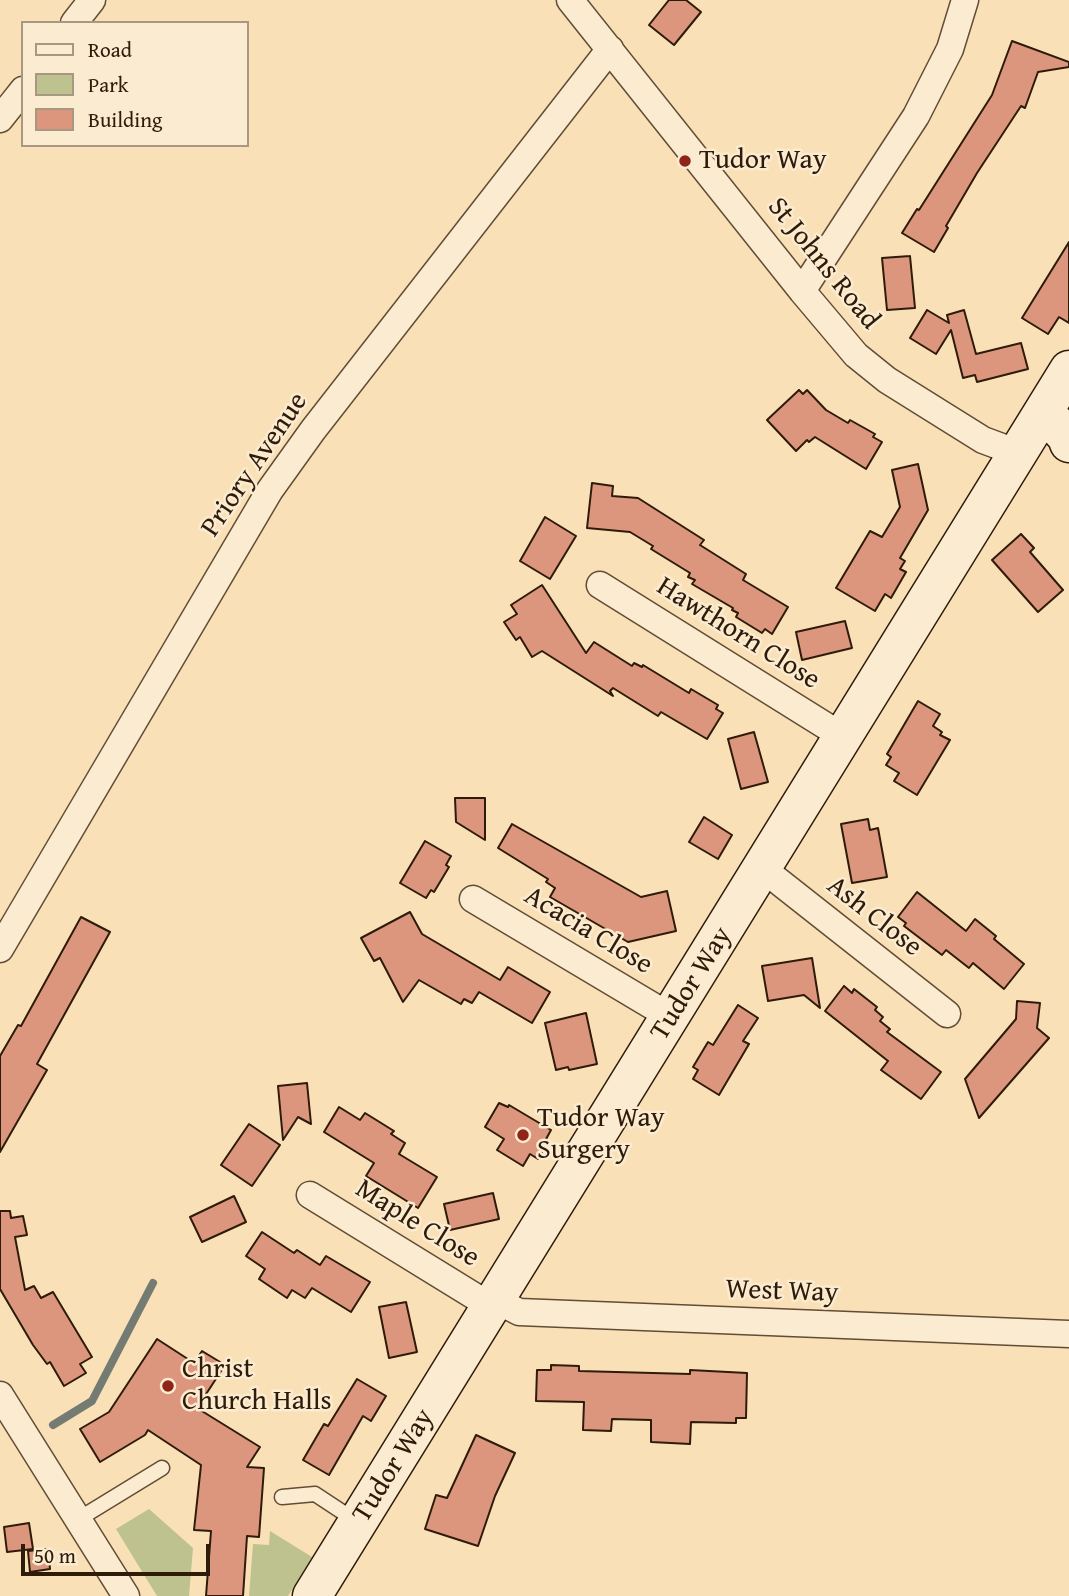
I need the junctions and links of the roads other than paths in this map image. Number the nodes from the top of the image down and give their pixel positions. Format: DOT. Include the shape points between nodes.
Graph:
graph roads {
  1 [pos="92,0"];
  2 [pos="570,0"];
  3 [pos="965,0"];
  4 [pos="76,21"];
  5 [pos="610,49"];
  6 [pos="21,93"];
  7 [pos="0,119"];
  8 [pos="802,291"];
  9 [pos="1069,370"];
  10 [pos="1044,411"];
  11 [pos="1069,443"];
  12 [pos="1018,453"];
  13 [pos="600,585"];
  14 [pos="842,736"];
  15 [pos="763,869"];
  16 [pos="472,899"];
  17 [pos="0,949"];
  18 [pos="947,1014"];
  19 [pos="671,1017"];
  20 [pos="310,1195"];
  21 [pos="494,1303"];
  22 [pos="1069,1335"];
  23 [pos="0,1395"];
  24 [pos="162,1468"];
  25 [pos="282,1497"];
  26 [pos="77,1520"];
  27 [pos="359,1522"];
  28 [pos="126,1596"];
  29 [pos="312,1596"];
  1 -- 4 [label="street"];
  2 -- 5 [label="street, St Johns Road"];
  3 -- 8 [label="street" via="950,49 916,116"];
  5 -- 8 [label="street, St Johns Road"];
  5 -- 17 [label="street, Priory Avenue" via="270,490"];
  6 -- 7 [label="street"];
  8 -- 12 [label="street, St Johns Road" via="856,355 887,380 983,440"];
  9 -- 10 [label="street, Tudor Way"];
  10 -- 11 [label="street"];
  10 -- 12 [label="street, Tudor Way"];
  12 -- 14 [label="street, Tudor Way"];
  13 -- 14 [label="street, Hawthorn Close"];
  14 -- 15 [label="street, Tudor Way"];
  15 -- 18 [label="street, Ash Close"];
  15 -- 19 [label="street, Tudor Way"];
  16 -- 19 [label="street, Acacia Close"];
  19 -- 21 [label="street, Tudor Way"];
  20 -- 21 [label="street, Maple Close"];
  21 -- 22 [label="street, West Way" via="528,1313"];
  21 -- 27 [label="street, Tudor Way"];
  23 -- 26 [label="street"];
  24 -- 26 [label="lane"];
  25 -- 27 [label="lane" via="315,1494"];
  26 -- 28 [label="street"];
  27 -- 29 [label="street, Tudor Way"];
}
